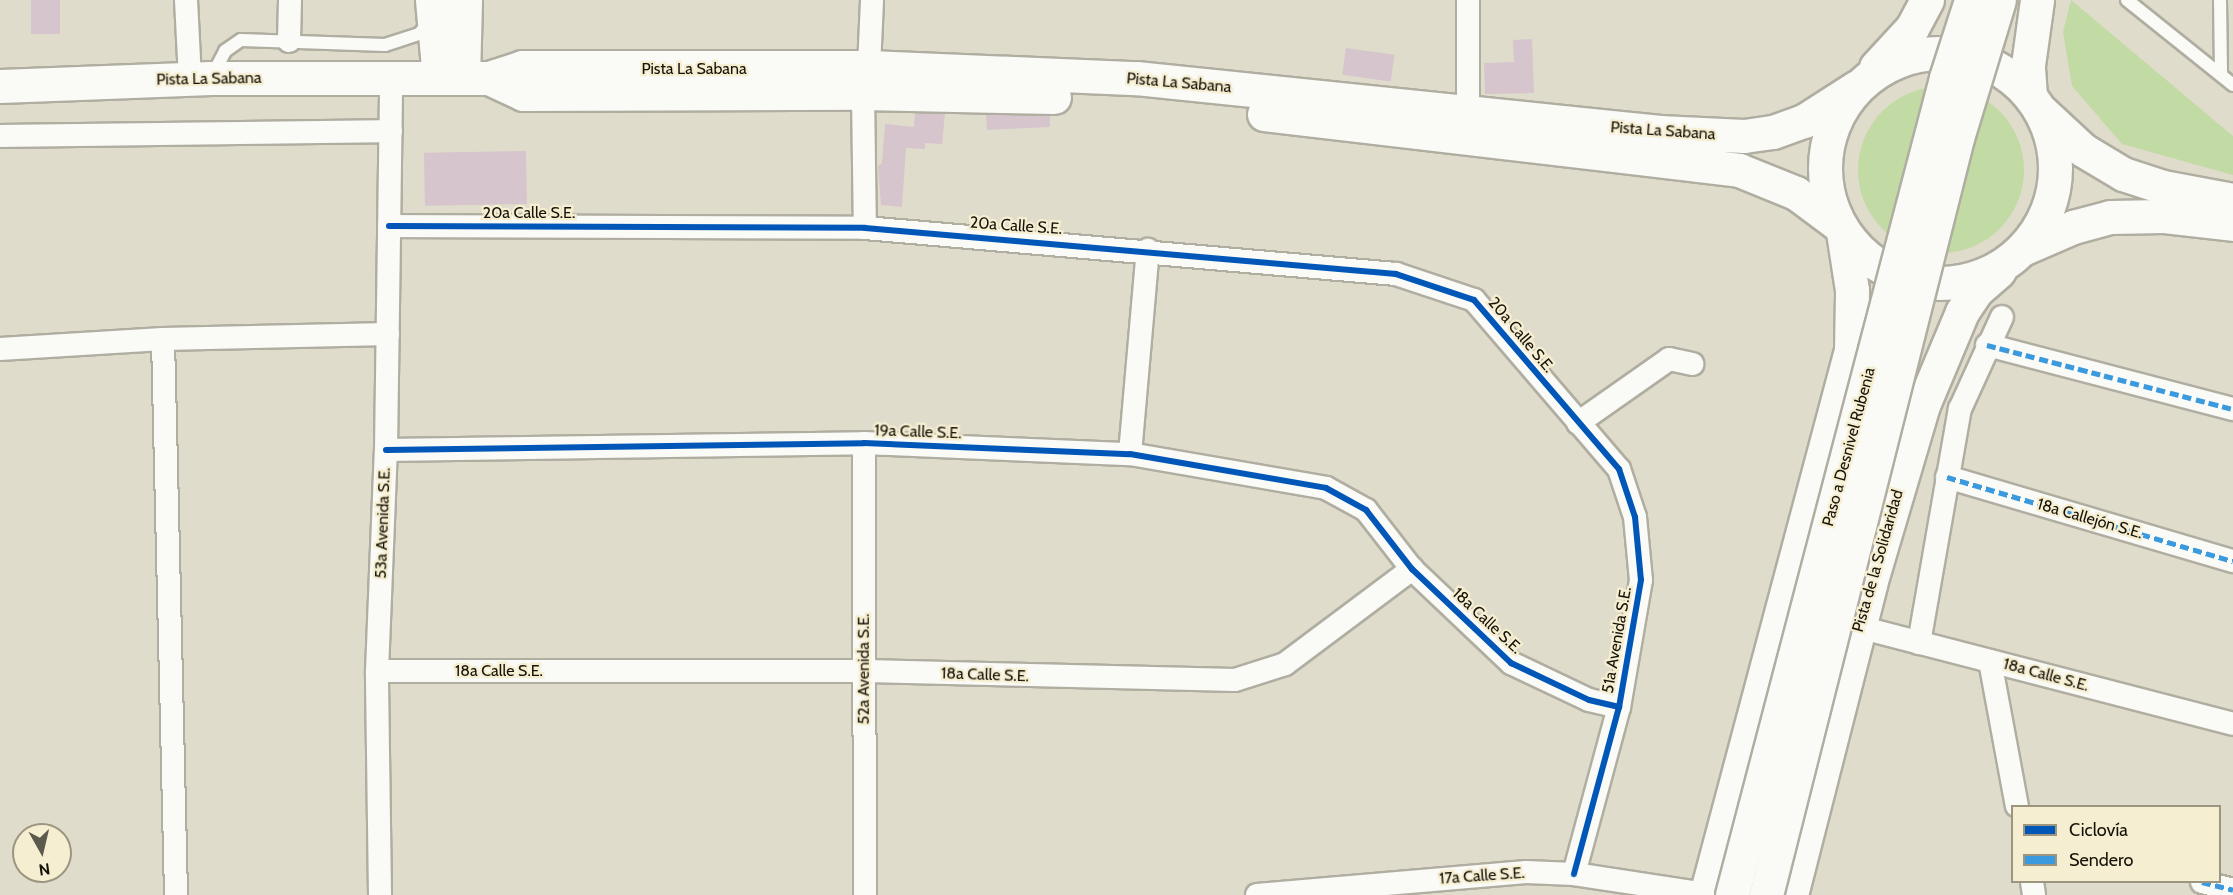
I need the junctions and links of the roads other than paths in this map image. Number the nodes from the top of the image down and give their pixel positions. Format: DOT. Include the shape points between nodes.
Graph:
graph roads {
  1 [pos="186,0"];
  2 [pos="290,0"];
  3 [pos="465,0"];
  4 [pos="872,0"];
  5 [pos="1468,0"];
  6 [pos="1927,0"];
  7 [pos="1971,0"];
  8 [pos="1999,0"];
  9 [pos="2037,0"];
  10 [pos="2127,0"];
  11 [pos="2220,0"];
  12 [pos="432,9"];
  13 [pos="289,41"];
  14 [pos="2221,75"];
  15 [pos="201,78"];
  16 [pos="392,78"];
  17 [pos="464,78"];
  18 [pos="866,80"];
  19 [pos="1861,84"];
  20 [pos="2233,85"];
  21 [pos="0,86"];
  22 [pos="2035,103"];
  23 [pos="1468,114"];
  24 [pos="390,131"];
  25 [pos="0,136"];
  26 [pos="2233,200"];
  27 [pos="2233,224"];
  28 [pos="389,225"];
  29 [pos="865,228"];
  30 [pos="1841,229"];
  31 [pos="1148,250"];
  32 [pos="2020,251"];
  33 [pos="2001,317"];
  34 [pos="388,334"];
  35 [pos="163,339"];
  36 [pos="1987,345"];
  37 [pos="0,349"];
  38 [pos="1692,364"];
  39 [pos="2233,410"];
  40 [pos="1578,423"];
  41 [pos="864,443"];
  42 [pos="386,450"];
  43 [pos="1130,454"];
  44 [pos="1947,477"];
  45 [pos="2233,561"];
  46 [pos="1412,568"];
  47 [pos="1859,627"];
  48 [pos="1918,643"];
  49 [pos="1990,661"];
  50 [pos="377,671"];
  51 [pos="864,671"];
  52 [pos="1619,707"];
  53 [pos="2233,724"];
  54 [pos="2017,805"];
  55 [pos="1574,874"];
  56 [pos="2206,883"];
  57 [pos="2233,890"];
  58 [pos="176,895"];
  59 [pos="380,895"];
  60 [pos="865,895"];
  61 [pos="1257,895"];
  62 [pos="1706,895"];
  63 [pos="1732,895"];
  64 [pos="1767,895"];
  65 [pos="1791,895"];
  1 -- 15 [label="street"];
  2 -- 13 [label="street"];
  3 -- 17 [label="main road"];
  4 -- 18 [label="street"];
  5 -- 23 [label="street"];
  6 -- 19 [label="main road" via="1912,28"];
  7 -- 63 [label="main road, Paso a Desnivel Rubenia, bridge" via="1937,110"];
  8 -- 64 [label="main road, Paso a Desnivel Rubenia, bridge" via="1957,138"];
  9 -- 22 [label="main road" via="2028,65"];
  10 -- 14 [label="lane"];
  11 -- 14 [label="lane"];
  12 -- 13 [label="lane" via="419,34 385,45"];
  12 -- 17 [label="main road"];
  13 -- 15 [label="lane" via="241,40 225,51"];
  14 -- 20 [label="lane"];
  15 -- 16 [label="main road, Pista La Sabana"];
  15 -- 21 [label="main road, Pista La Sabana"];
  16 -- 17 [label="main road, Pista La Sabana"];
  16 -- 24 [label="street, 53a Avenida S.E."];
  17 -- 18 [label="main road, Pista La Sabana" via="522,67"];
  18 -- 23 [label="main road, Pista La Sabana" via="1136,78"];
  18 -- 29 [label="street"];
  18 -- 30 [label="main road, Pista La Sabana" via="1138,99 1739,170 1789,190"];
  19 -- 22 [label="main road" via="1902,59 1945,53 1977,59 1997,68"];
  19 -- 23 [label="main road, Pista La Sabana" via="1804,121 1758,135 1660,132"];
  19 -- 30 [label="main road" via="1834,121 1824,160 1825,187"];
  22 -- 26 [label="main road" via="2083,150 2123,174 2163,187"];
  22 -- 32 [label="main road" via="2053,144 2055,182 2044,218"];
  24 -- 25 [label="street"];
  24 -- 28 [label="street, 53a Avenida S.E."];
  27 -- 32 [label="main road" via="2125,216 2073,227"];
  28 -- 29 [label="street, 20a Calle S.E."];
  28 -- 34 [label="street, 53a Avenida S.E."];
  29 -- 31 [label="street, 20a Calle S.E."];
  30 -- 32 [label="main road" via="1876,265 1920,282 1955,282 1978,277"];
  30 -- 62 [label="main road" via="1852,290 1851,350"];
  31 -- 40 [label="street, 20a Calle S.E." via="1396,274 1474,300"];
  31 -- 43 [label="street"];
  32 -- 47 [label="main road, Pista de la Solidaridad" via="1977,290 1949,343 1923,405"];
  33 -- 36 [label="street"];
  34 -- 35 [label="street"];
  34 -- 42 [label="street, 53a Avenida S.E."];
  35 -- 37 [label="street"];
  35 -- 58 [label="street"];
  36 -- 39 [label="street"];
  36 -- 44 [label="street" via="1960,409"];
  38 -- 40 [label="street" via="1669,359"];
  40 -- 52 [label="street, 51a Avenida S.E." via="1619,469 1635,517 1641,580"];
  41 -- 42 [label="street, 19a Calle S.E."];
  41 -- 43 [label="street, 19a Calle S.E."];
  41 -- 51 [label="street, 52a Avenida S.E."];
  42 -- 50 [label="street, 53a Avenida S.E."];
  43 -- 46 [label="street, 19a Calle S.E." via="1326,488 1366,510"];
  44 -- 45 [label="street, 18a Callejón S.E."];
  44 -- 48 [label="street"];
  46 -- 51 [label="street, 18a Calle S.E." via="1285,664 1235,680"];
  46 -- 52 [label="street, 18a Calle S.E." via="1511,663 1589,700"];
  47 -- 48 [label="street, 18a Calle S.E."];
  47 -- 65 [label="main road, Pista de la Solidaridad"];
  48 -- 49 [label="street, 18a Calle S.E."];
  49 -- 53 [label="street, 18a Calle S.E."];
  49 -- 54 [label="street"];
  50 -- 51 [label="street, 18a Calle S.E."];
  50 -- 59 [label="street, 53a Avenida S.E."];
  51 -- 60 [label="street, 52a Avenida S.E."];
  52 -- 55 [label="street, 51a Avenida S.E."];
  55 -- 61 [label="street, 17a Calle S.E." via="1526,872"];
  55 -- 62 [label="street, 17a Calle S.E."];
  56 -- 57 [label="street"];
}
